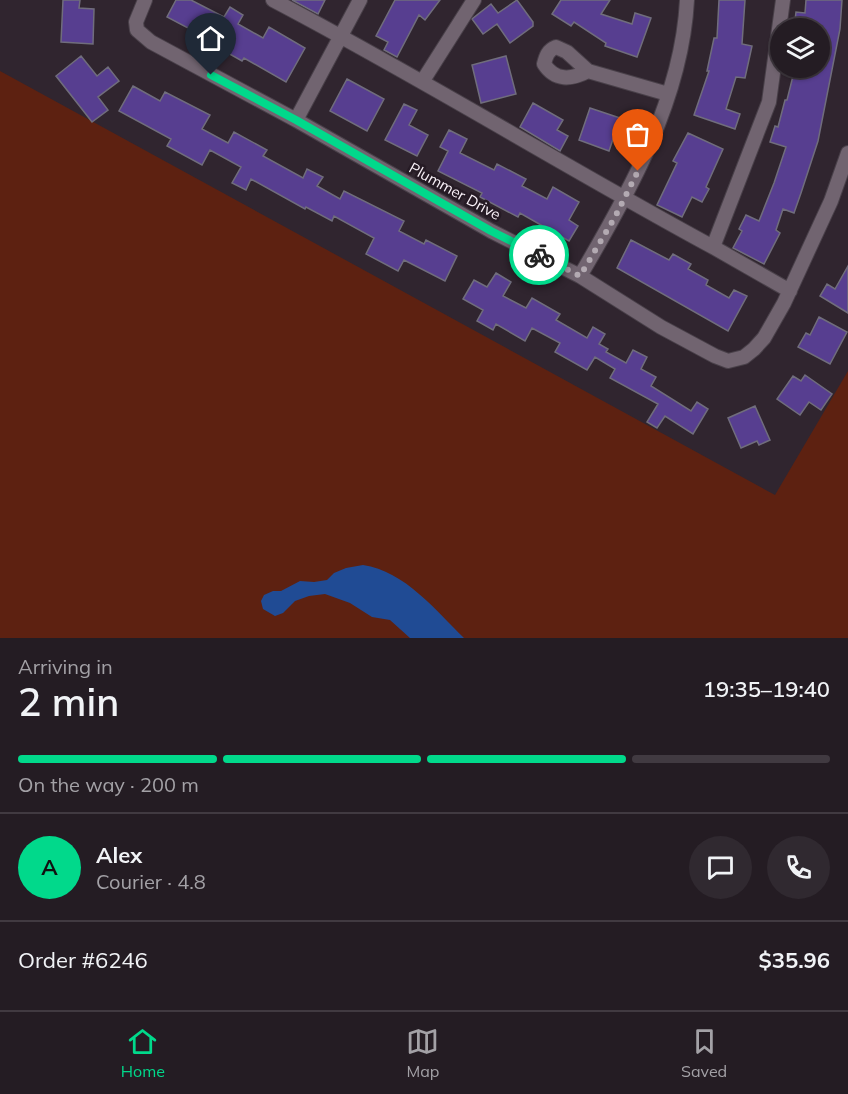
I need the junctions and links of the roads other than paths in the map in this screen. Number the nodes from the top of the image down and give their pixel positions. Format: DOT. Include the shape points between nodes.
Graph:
graph roads {
  1 [pos="145,0"];
  2 [pos="273,0"];
  3 [pos="360,0"];
  4 [pos="474,0"];
  5 [pos="687,0"];
  6 [pos="783,0"];
  7 [pos="342,36"];
  8 [pos="588,71"];
  9 [pos="422,82"];
  10 [pos="668,94"];
  11 [pos="296,120"];
  12 [pos="848,153"];
  13 [pos="624,199"];
  14 [pos="713,247"];
  15 [pos="580,276"];
  16 [pos="790,291"];
  1 -- 11 [label="street, Plummer Drive" via="136,22 142,36"];
  2 -- 7 [label="street"];
  3 -- 7 [label="street"];
  4 -- 9 [label="street"];
  5 -- 10 [label="street"];
  6 -- 14 [label="street" via="769,102"];
  7 -- 9 [label="street"];
  7 -- 11 [label="street"];
  8 -- 10 [label="street"];
  9 -- 13 [label="street"];
  10 -- 13 [label="street" via="647,152"];
  11 -- 15 [label="street, Plummer Drive" via="491,231"];
  12 -- 16 [label="street, Plummer Drive"];
  13 -- 14 [label="street"];
  13 -- 15 [label="street"];
  14 -- 16 [label="street"];
  15 -- 16 [label="street, Plummer Drive" via="662,327 728,361 754,350"];
}
